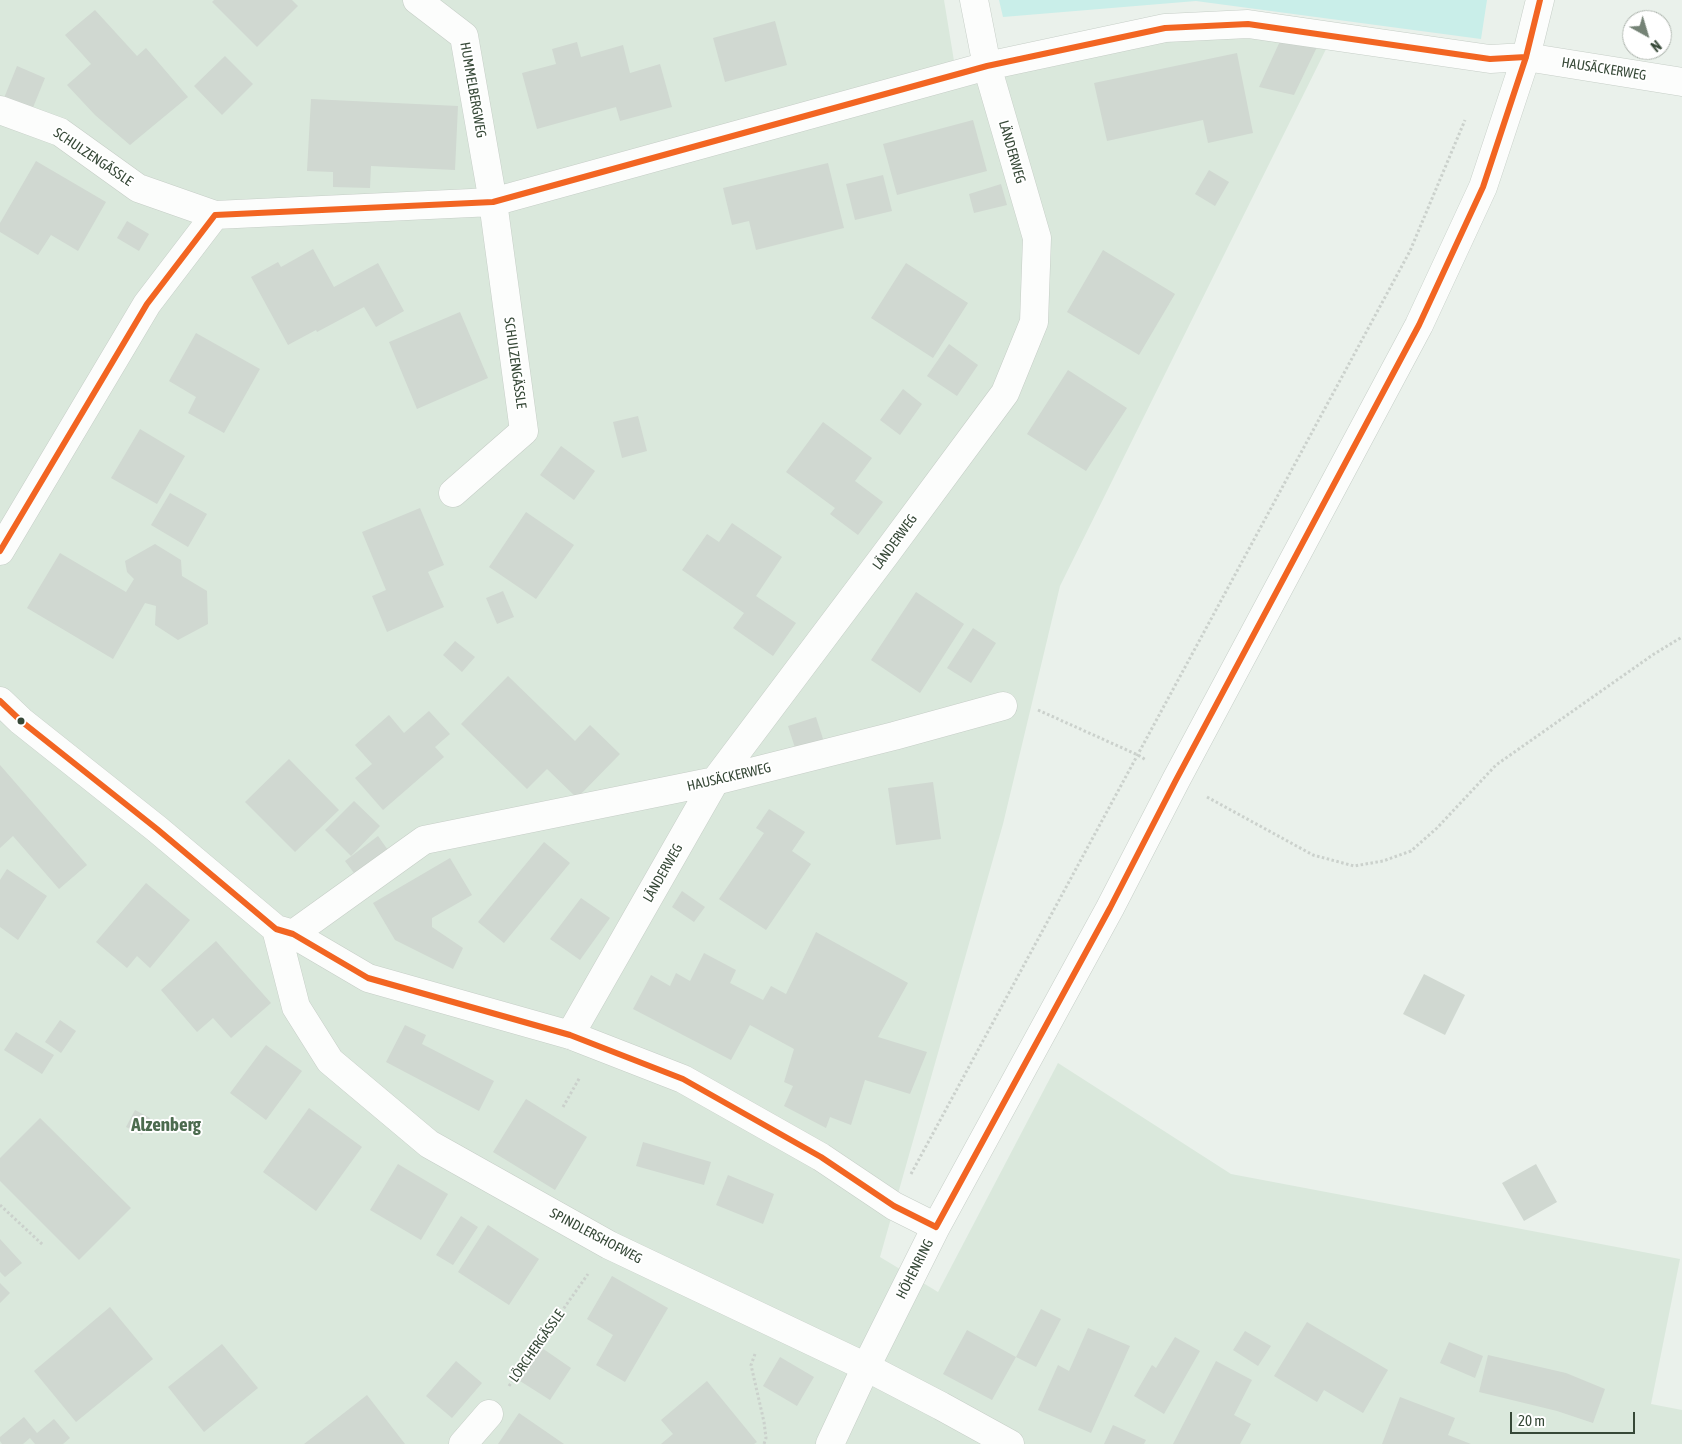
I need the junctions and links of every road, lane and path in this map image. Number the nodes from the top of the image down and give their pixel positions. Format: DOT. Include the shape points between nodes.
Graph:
graph roads {
  1 [pos="416,0"];
  2 [pos="974,0"];
  3 [pos="1540,0"];
  4 [pos="1526,57"];
  5 [pos="987,66"];
  6 [pos="1682,82"];
  7 [pos="0,110"];
  8 [pos="1467,114"];
  9 [pos="493,202"];
  10 [pos="215,215"];
  11 [pos="453,493"];
  12 [pos="0,550"];
  13 [pos="1682,637"];
  14 [pos="0,701"];
  15 [pos="1003,706"];
  16 [pos="1138,755"];
  17 [pos="1176,780"];
  18 [pos="715,781"];
  19 [pos="284,932"];
  20 [pos="570,1035"];
  21 [pos="0,1205"];
  22 [pos="894,1206"];
  23 [pos="936,1228"];
  24 [pos="43,1245"];
  25 [pos="609,1245"];
  26 [pos="767,1320"];
  27 [pos="866,1367"];
  28 [pos="489,1414"];
  29 [pos="462,1444"];
  30 [pos="764,1444"];
  31 [pos="830,1444"];
  32 [pos="1010,1444"];
  1 -- 9 [label="street, HUMMELBERGWEG" via="464,36"];
  2 -- 5 [label="street, LÄNDERWEG"];
  3 -- 4 [label="street, HÖHENRING"];
  4 -- 5 [label="street, SCHULZENGÄSSLE" via="1490,59 1248,24 1165,28"];
  4 -- 6 [label="street, HAUSÄCKERWEG"];
  4 -- 17 [label="street, HÖHENRING" via="1483,187 1419,325"];
  5 -- 9 [label="street, SCHULZENGÄSSLE"];
  5 -- 18 [label="street, LÄNDERWEG" via="1038,238 1034,322 1005,393"];
  7 -- 10 [label="street, SCHULZENGÄSSLE" via="60,132 138,188"];
  8 -- 16 [label="path" via="1410,251"];
  9 -- 10 [label="street, SCHULZENGÄSSLE"];
  9 -- 11 [label="street, SCHULZENGÄSSLE" via="524,431"];
  10 -- 12 [label="street" via="147,304"];
  13 -- 17 [label="path" via="1496,765 1411,851 1384,861 1354,866 1313,855"];
  14 -- 19 [label="street"];
  15 -- 16 [label="path" via="1041,710"];
  15 -- 18 [label="street, HAUSÄCKERWEG"];
  16 -- 17 [label="path"];
  16 -- 22 [label="path"];
  17 -- 23 [label="street, HÖHENRING"];
  18 -- 19 [label="street, HAUSÄCKERWEG" via="424,840"];
  18 -- 20 [label="street, LÄNDERWEG"];
  19 -- 20 [label="street" via="368,978"];
  19 -- 25 [label="street, SPINDLERSHOFWEG" via="296,1007 330,1061 429,1144"];
  20 -- 22 [label="street" via="683,1079 821,1157"];
  21 -- 24 [label="path"];
  22 -- 23 [label="street"];
  23 -- 27 [label="street, HÖHENRING"];
  25 -- 26 [label="street, SPINDLERSHOFWEG"];
  25 -- 28 [label="path, LÖRCHERGÄSSLE"];
  26 -- 27 [label="street, SPINDLERSHOFWEG"];
  26 -- 30 [label="path" via="751,1365 764,1422"];
  27 -- 31 [label="street, HÖHENRING"];
  27 -- 32 [label="street, SPINDLERSHOFWEG"];
  28 -- 29 [label="street"];
}
